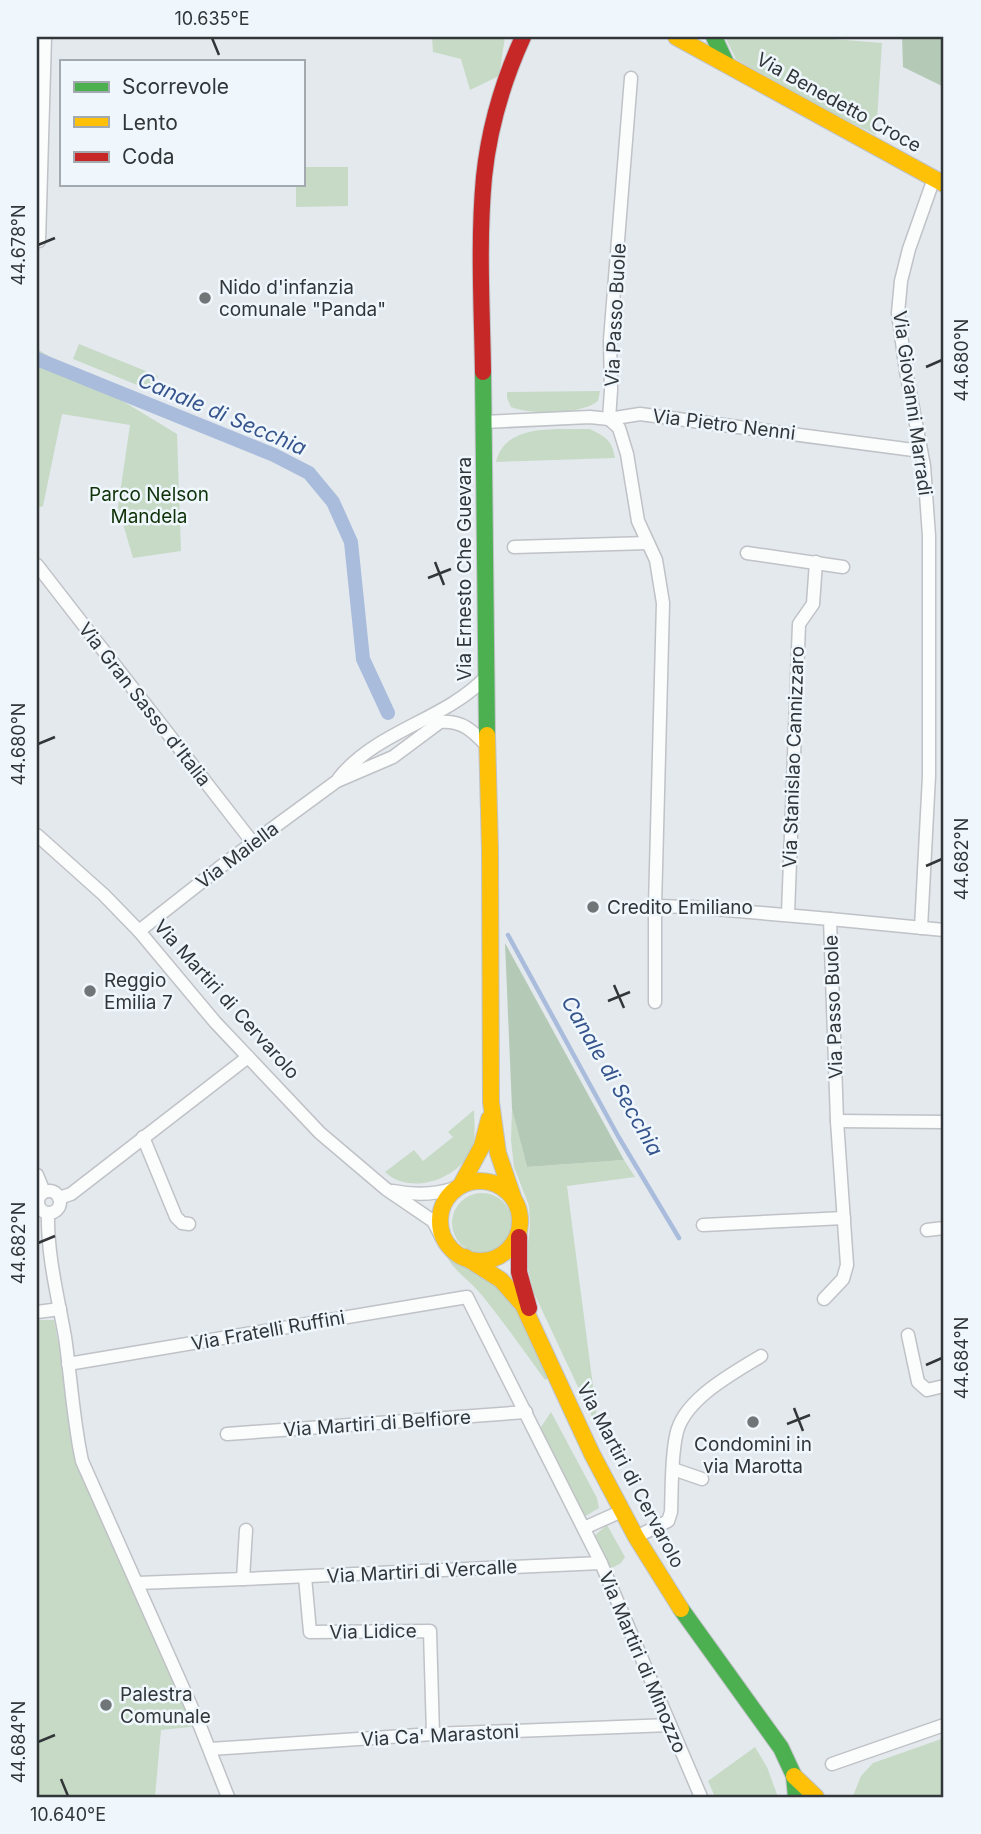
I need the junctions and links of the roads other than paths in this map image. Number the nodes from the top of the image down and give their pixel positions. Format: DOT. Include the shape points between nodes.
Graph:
graph roads {
  1 [pos="45,37"];
  2 [pos="676,37"];
  3 [pos="714,37"];
  4 [pos="521,38"];
  5 [pos="726,63"];
  6 [pos="631,78"];
  7 [pos="940,181"];
  8 [pos="39,241"];
  9 [pos="609,419"];
  10 [pos="484,422"];
  11 [pos="921,451"];
  12 [pos="648,543"];
  13 [pos="514,547"];
  14 [pos="747,553"];
  15 [pos="816,562"];
  16 [pos="37,565"];
  17 [pos="843,567"];
  18 [pos="485,678"];
  19 [pos="487,746"];
  20 [pos="337,781"];
  21 [pos="37,835"];
  22 [pos="253,843"];
  23 [pos="655,906"];
  24 [pos="788,914"];
  25 [pos="830,919"];
  26 [pos="921,928"];
  27 [pos="944,930"];
  28 [pos="139,931"];
  29 [pos="655,1002"];
  30 [pos="248,1057"];
  31 [pos="491,1102"];
  32 [pos="836,1121"];
  33 [pos="944,1122"];
  34 [pos="143,1137"];
  35 [pos="37,1175"];
  36 [pos="459,1186"];
  37 [pos="386,1189"];
  38 [pos="44,1192"];
  39 [pos="513,1197"];
  40 [pos="59,1198"];
  41 [pos="48,1214"];
  42 [pos="844,1218"];
  43 [pos="189,1224"];
  44 [pos="703,1225"];
  45 [pos="944,1228"];
  46 [pos="928,1230"];
  47 [pos="520,1232"];
  48 [pos="442,1238"];
  49 [pos="465,1257"];
  50 [pos="467,1297"];
  51 [pos="824,1299"];
  52 [pos="60,1309"];
  53 [pos="37,1312"];
  54 [pos="534,1327"];
  55 [pos="908,1335"];
  56 [pos="761,1356"];
  57 [pos="68,1364"];
  58 [pos="944,1387"];
  59 [pos="526,1412"];
  60 [pos="228,1434"];
  61 [pos="673,1469"];
  62 [pos="702,1479"];
  63 [pos="622,1511"];
  64 [pos="584,1528"];
  65 [pos="247,1530"];
  66 [pos="636,1537"];
  67 [pos="601,1563"];
  68 [pos="305,1577"];
  69 [pos="243,1579"];
  70 [pos="137,1583"];
  71 [pos="670,1725"];
  72 [pos="944,1725"];
  73 [pos="433,1734"];
  74 [pos="210,1749"];
  75 [pos="832,1764"];
  76 [pos="794,1776"];
  77 [pos="228,1797"];
  78 [pos="701,1797"];
  79 [pos="796,1797"];
  80 [pos="816,1797"];
  1 -- 8 [label="street"];
  2 -- 5 [label="street, Via Benedetto Croce"];
  3 -- 5 [label="street"];
  4 -- 10 [label="street, Via Ernesto Che Guevara" via="498,106 484,176"];
  5 -- 7 [label="street, Via Benedetto Croce"];
  6 -- 9 [label="street, Via Passo Buole" via="610,340"];
  7 -- 11 [label="street, Via Giovanni Marradi" via="932,184 909,249 898,313"];
  9 -- 10 [label="street, Via Pietro Nenni"];
  9 -- 11 [label="street, Via Pietro Nenni" via="640,414"];
  9 -- 12 [label="street" via="619,428 638,521"];
  10 -- 18 [label="street, Via Ernesto Che Guevara"];
  11 -- 26 [label="street, Via Giovanni Marradi" via="929,536 929,776"];
  12 -- 13 [label="street"];
  12 -- 23 [label="street" via="656,560 663,603"];
  14 -- 15 [label="street"];
  15 -- 17 [label="street"];
  15 -- 24 [label="street, Via Stanislao Cannizzaro" via="813,604 799,624"];
  16 -- 22 [label="street, Via Gran Sasso d'Italia"];
  18 -- 19 [label="street, Via Ernesto Che Guevara"];
  18 -- 20 [label="street, Via Maiella" via="470,692 370,748"];
  19 -- 20 [label="street, Via Maiella" via="464,726 440,722 393,757"];
  19 -- 31 [label="street, Via Ernesto Che Guevara"];
  20 -- 22 [label="street, Via Maiella"];
  21 -- 28 [label="street, Via Martiri di Cervarolo"];
  22 -- 28 [label="street, Via Maiella"];
  23 -- 24 [label="street, Via Passo Buole"];
  23 -- 29 [label="street"];
  24 -- 25 [label="street, Via Passo Buole"];
  25 -- 26 [label="street"];
  25 -- 32 [label="street, Via Passo Buole"];
  26 -- 27 [label="street"];
  28 -- 30 [label="street, Via Martiri di Cervarolo"];
  30 -- 34 [label="street"];
  30 -- 37 [label="street, Via Martiri di Cervarolo" via="320,1133"];
  31 -- 36 [label="street, Via Ernesto Che Guevara" via="484,1144"];
  31 -- 39 [label="street, Via Ernesto Che Guevara" via="498,1153"];
  32 -- 33 [label="street"];
  32 -- 42 [label="street, Via Passo Buole"];
  34 -- 40 [label="street" via="71,1194"];
  34 -- 43 [label="street" via="176,1217"];
  35 -- 38 [label="street"];
  36 -- 37 [label="street" via="411,1194"];
  36 -- 39 [label="street" via="492,1183"];
  36 -- 48 [label="street" via="439,1214"];
  37 -- 48 [label="street, Via Martiri di Cervarolo" via="433,1221"];
  38 -- 40 [label="street"];
  38 -- 41 [label="street" via="38,1205"];
  39 -- 47 [label="street, Via Martiri di Cervarolo" via="520,1214"];
  40 -- 41 [label="street" via="58,1209"];
  41 -- 52 [label="street"];
  42 -- 44 [label="street"];
  42 -- 51 [label="street, Via Passo Buole" via="847,1270"];
  45 -- 46 [label="street"];
  47 -- 49 [label="street" via="502,1255 480,1261"];
  47 -- 54 [label="street, Via Martiri di Cervarolo" via="519,1272"];
  48 -- 49 [label="street, Via Martiri di Cervarolo"];
  49 -- 54 [label="street, Via Martiri di Cervarolo" via="501,1280 523,1305"];
  50 -- 57 [label="street, Via Fratelli Ruffini"];
  50 -- 59 [label="street, Via Martiri di Minozzo"];
  52 -- 53 [label="street"];
  52 -- 57 [label="street"];
  54 -- 63 [label="street, Via Martiri di Cervarolo"];
  55 -- 58 [label="street" via="918,1382 928,1390"];
  56 -- 61 [label="street" via="714,1385 685,1414 676,1433"];
  57 -- 70 [label="street" via="82,1461"];
  59 -- 60 [label="street, Via Martiri di Belfiore"];
  59 -- 64 [label="street, Via Martiri di Minozzo"];
  61 -- 62 [label="street"];
  61 -- 66 [label="street" via="667,1521"];
  63 -- 64 [label="street"];
  63 -- 66 [label="street, Via Martiri di Cervarolo"];
  64 -- 67 [label="street, Via Martiri di Minozzo"];
  65 -- 69 [label="street"];
  66 -- 76 [label="street, Via Martiri di Cervarolo" via="686,1617 781,1748"];
  67 -- 68 [label="street, Via Martiri di Vercalle"];
  67 -- 71 [label="street, Via Martiri di Minozzo"];
  68 -- 69 [label="street, Via Martiri di Vercalle"];
  68 -- 73 [label="street, Via Lidice" via="310,1632 430,1631"];
  69 -- 70 [label="street, Via Martiri di Vercalle"];
  70 -- 74 [label="street"];
  71 -- 73 [label="street, Via Ca' Marastoni"];
  71 -- 78 [label="street, Via Martiri di Minozzo"];
  72 -- 75 [label="street"];
  73 -- 74 [label="street, Via Ca' Marastoni"];
  74 -- 77 [label="street"];
  76 -- 79 [label="street, Via Martiri di Cervarolo"];
  76 -- 80 [label="street, Via Martiri di Cervarolo"];
}
